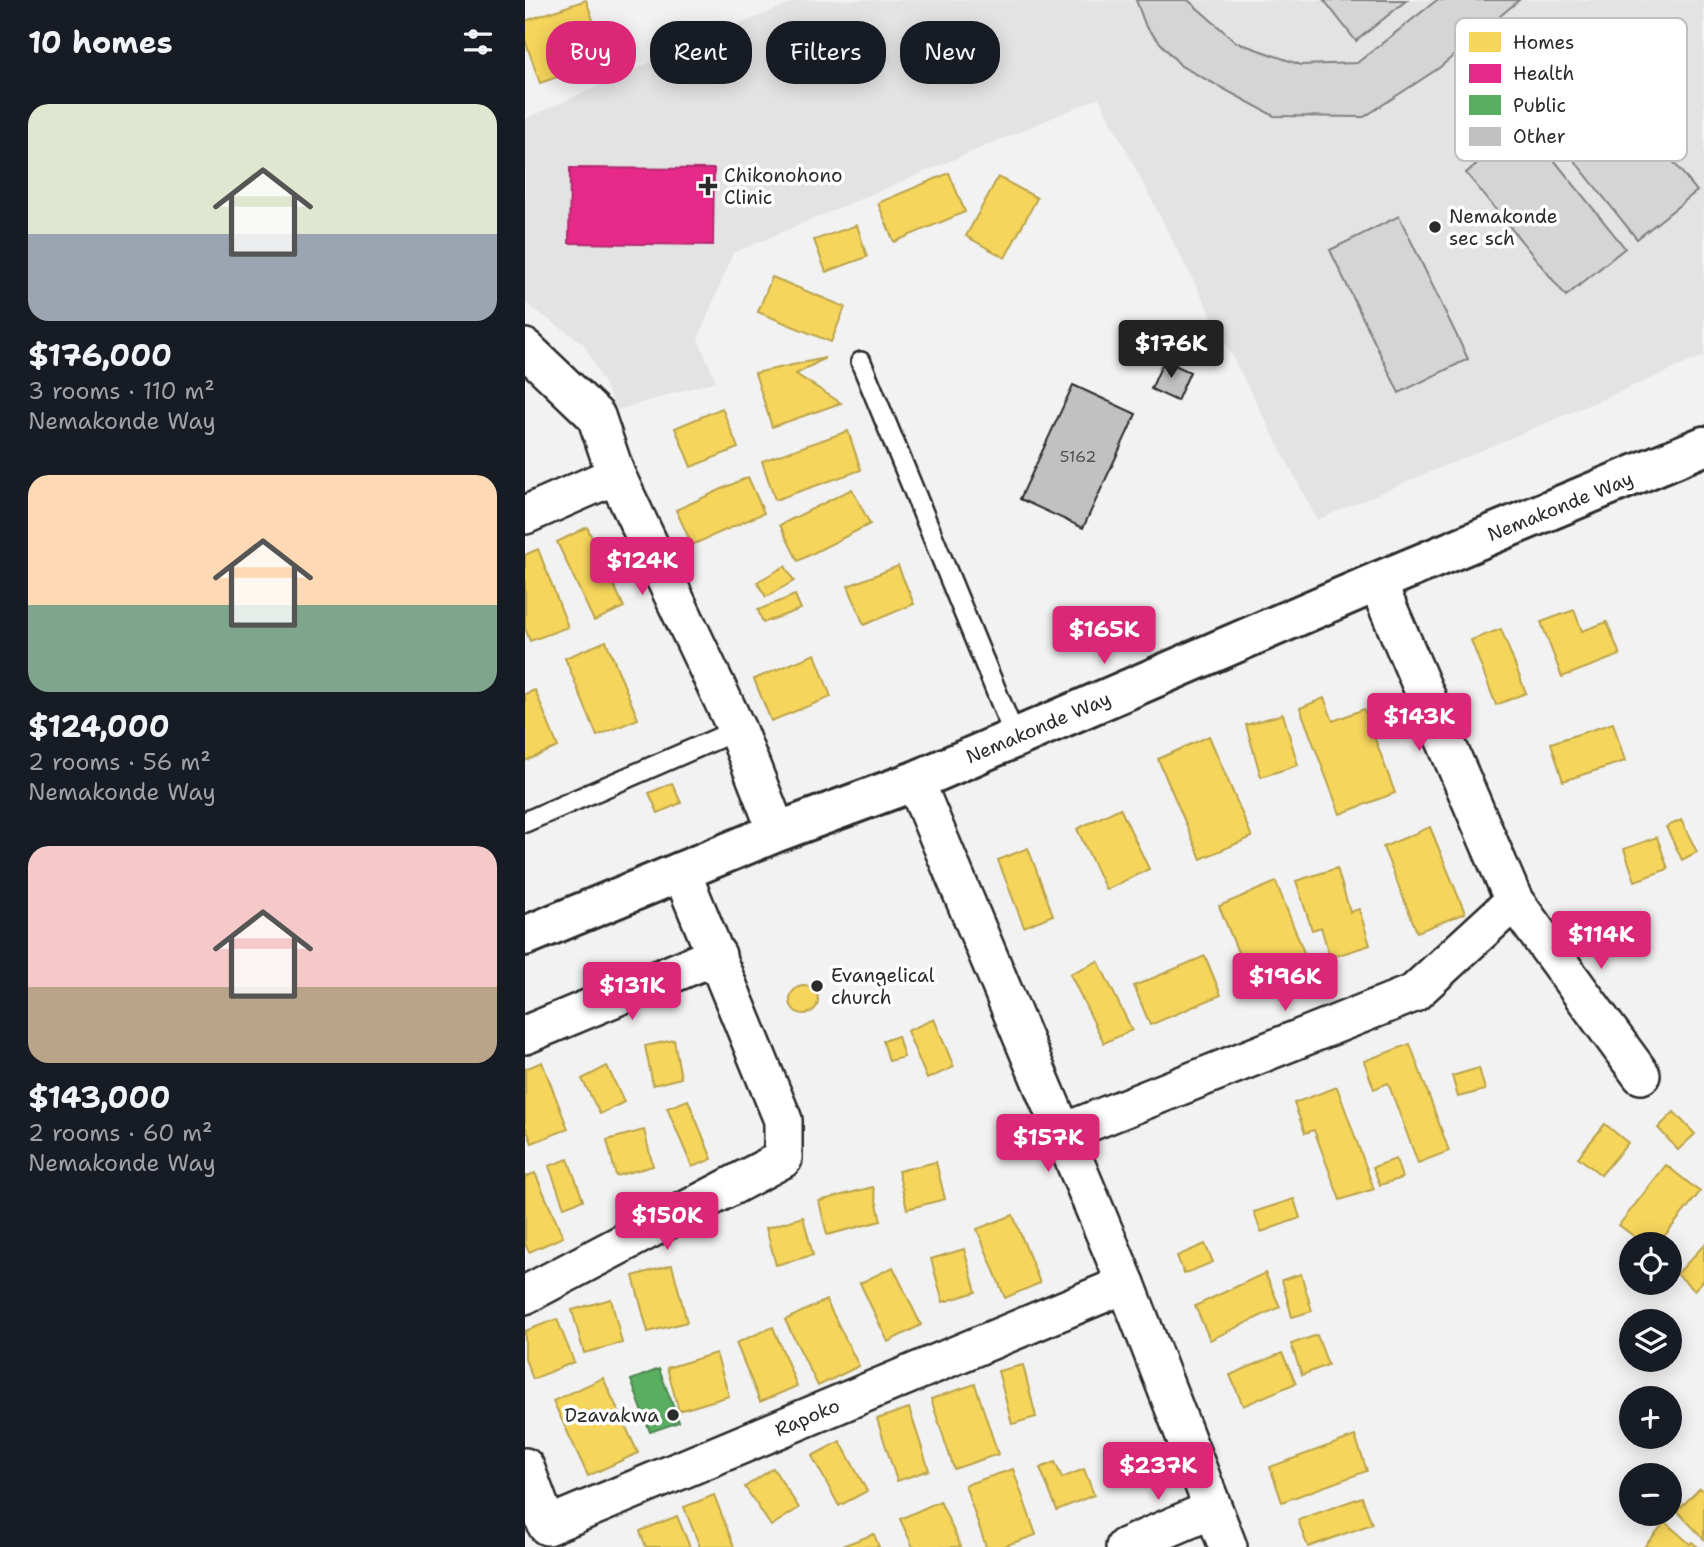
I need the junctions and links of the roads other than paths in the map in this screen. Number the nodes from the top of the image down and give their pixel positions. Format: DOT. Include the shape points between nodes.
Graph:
graph roads {
  1 [pos="525,348"];
  2 [pos="861,362"];
  3 [pos="1704,446"];
  4 [pos="616,475"];
  5 [pos="525,515"];
  6 [pos="1377,582"];
  7 [pos="737,730"];
  8 [pos="1015,737"];
  9 [pos="915,781"];
  10 [pos="525,822"];
  11 [pos="777,832"];
  12 [pos="681,871"];
  13 [pos="1514,901"];
  14 [pos="525,936"];
  15 [pos="717,956"];
  16 [pos="525,1035"];
  17 [pos="1641,1075"];
  18 [pos="1062,1133"];
  19 [pos="1126,1284"];
  20 [pos="525,1295"];
  21 [pos="525,1467"];
  22 [pos="1213,1509"];
  23 [pos="1125,1547"];
  24 [pos="1228,1547"];
  1 -- 4 [label="street" via="596,416"];
  2 -- 8 [label="lane"];
  3 -- 6 [label="street, Nemakonde Way"];
  4 -- 5 [label="street"];
  4 -- 7 [label="street"];
  6 -- 8 [label="street, Nemakonde Way"];
  6 -- 13 [label="street"];
  7 -- 10 [label="lane"];
  7 -- 11 [label="street"];
  8 -- 9 [label="street, Nemakonde Way"];
  9 -- 11 [label="street, Nemakonde Way"];
  9 -- 18 [label="street"];
  11 -- 12 [label="street, Nemakonde Way"];
  12 -- 14 [label="street, Nemakonde Way"];
  12 -- 15 [label="street"];
  13 -- 17 [label="street"];
  13 -- 18 [label="street" via="1414,993"];
  15 -- 16 [label="street"];
  15 -- 20 [label="street" via="783,1121 783,1159"];
  18 -- 19 [label="street"];
  19 -- 21 [label="street, Rapoko" via="547,1526"];
  19 -- 22 [label="street"];
  22 -- 23 [label="street"];
  22 -- 24 [label="street"];
}
